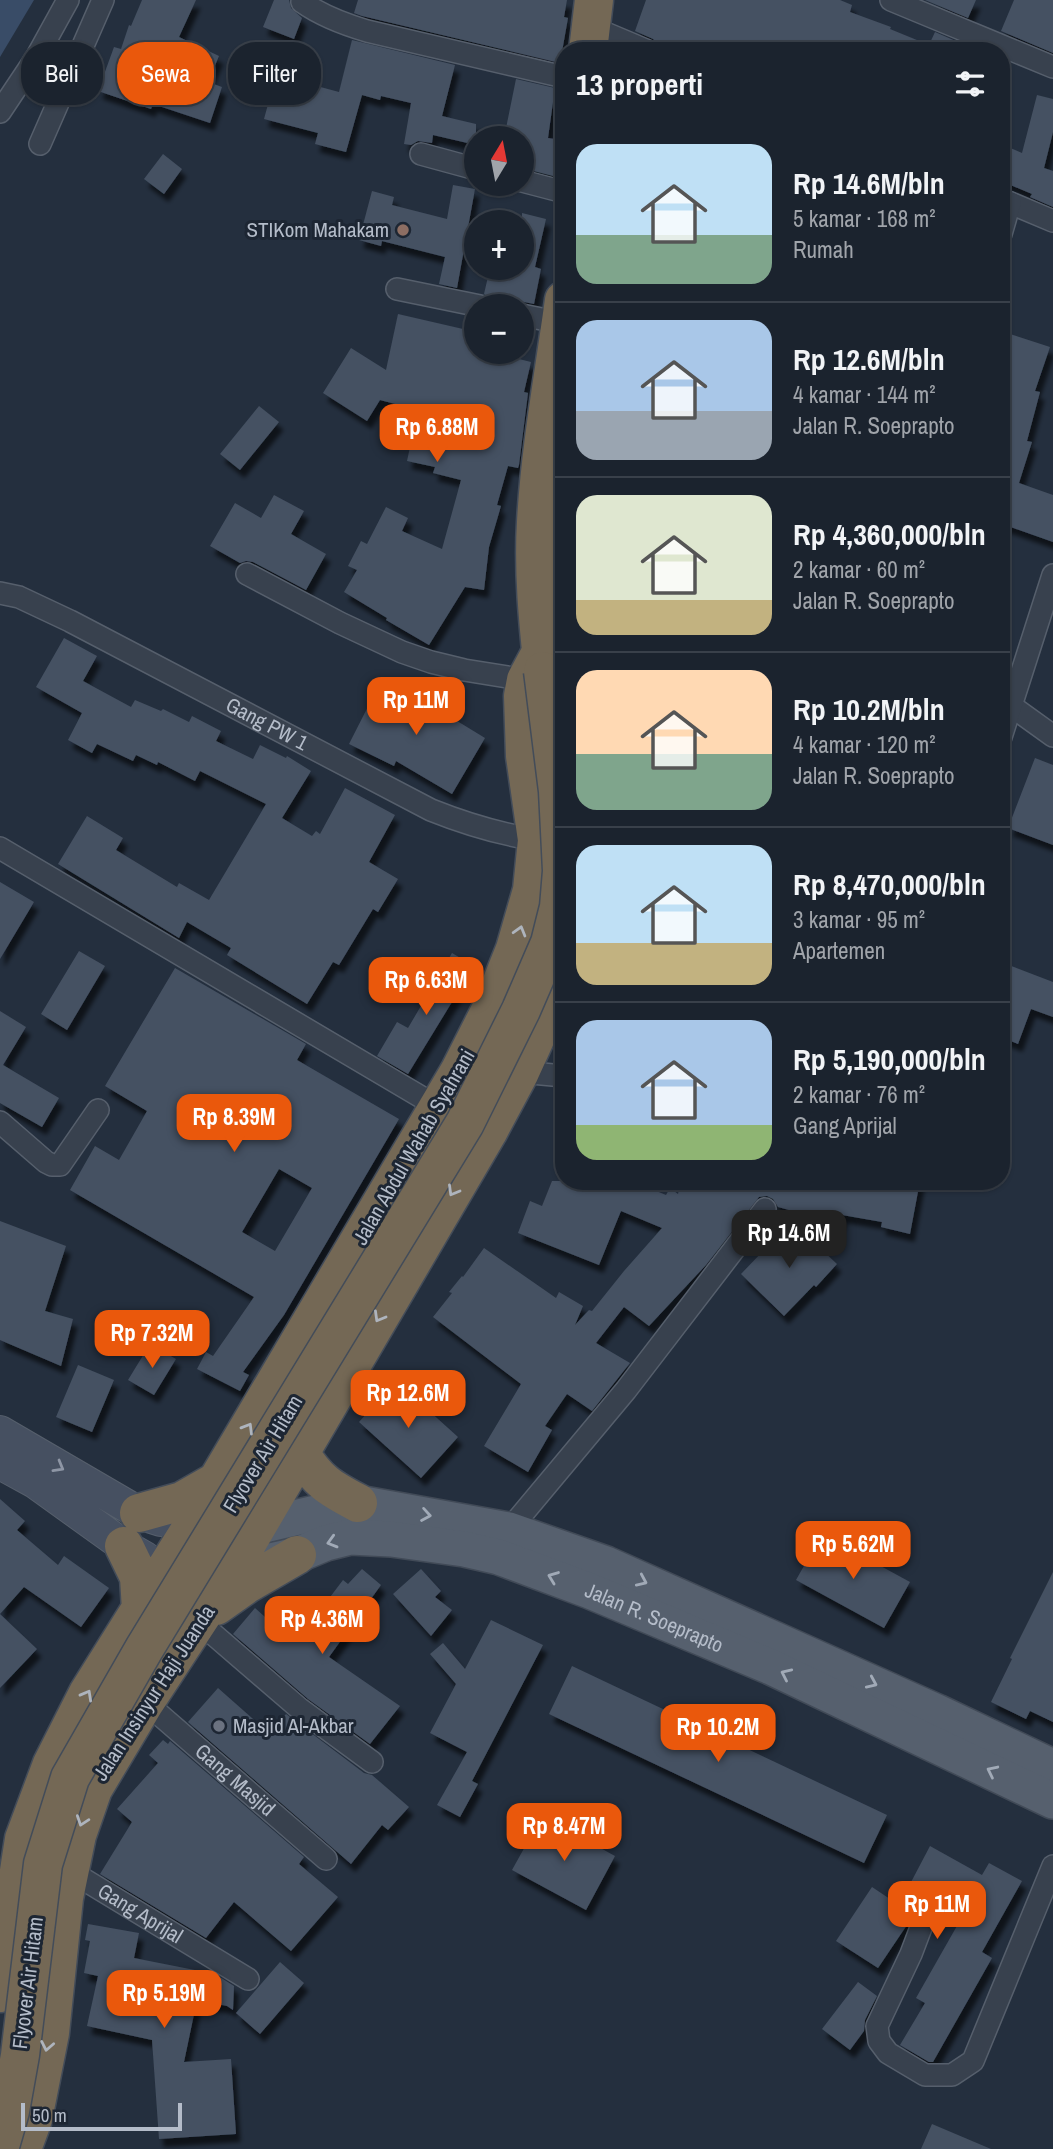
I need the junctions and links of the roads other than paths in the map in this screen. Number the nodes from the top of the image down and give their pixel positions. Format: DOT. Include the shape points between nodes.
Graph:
graph roads {
  1 [pos="103,0"];
  2 [pos="891,0"];
  3 [pos="302,2"];
  4 [pos="63,9"];
  5 [pos="591,26"];
  6 [pos="88,32"];
  7 [pos="628,42"];
  8 [pos="993,42"];
  9 [pos="1010,49"];
  10 [pos="1053,67"];
  11 [pos="555,74"];
  12 [pos="0,112"];
  13 [pos="40,144"];
  14 [pos="421,154"];
  15 [pos="464,166"];
  16 [pos="534,184"];
  17 [pos="555,190"];
  18 [pos="1010,203"];
  19 [pos="1053,222"];
  20 [pos="397,289"];
  21 [pos="464,303"];
  22 [pos="555,312"];
  23 [pos="534,314"];
  24 [pos="555,359"];
  25 [pos="550,524"];
  26 [pos="247,574"];
  27 [pos="1053,575"];
  28 [pos="0,593"];
  29 [pos="543,672"];
  30 [pos="1010,691"];
  31 [pos="1010,705"];
  32 [pos="1053,736"];
  33 [pos="555,767"];
  34 [pos="537,840"];
  35 [pos="0,848"];
  36 [pos="555,923"];
  37 [pos="555,998"];
  38 [pos="520,1072"];
  39 [pos="555,1075"];
  40 [pos="438,1107"];
  41 [pos="98,1110"];
  42 [pos="0,1122"];
  43 [pos="765,1209"];
  44 [pos="365,1231"];
  45 [pos="414,1258"];
  46 [pos="0,1432"];
  47 [pos="300,1453"];
  48 [pos="0,1463"];
  49 [pos="217,1480"];
  50 [pos="358,1503"];
  51 [pos="256,1527"];
  52 [pos="131,1529"];
  53 [pos="509,1530"];
  54 [pos="190,1531"];
  55 [pos="297,1555"];
  56 [pos="232,1569"];
  57 [pos="166,1570"];
  58 [pos="141,1610"];
  59 [pos="201,1619"];
  60 [pos="145,1702"];
  61 [pos="372,1762"];
  62 [pos="1053,1767"];
  63 [pos="1053,1801"];
  64 [pos="326,1858"];
  65 [pos="1053,1866"];
  66 [pos="69,1871"];
  67 [pos="924,1895"];
  68 [pos="248,1979"];
  69 [pos="0,1993"];
  70 [pos="0,2146"];
  71 [pos="22,2149"];
  1 -- 6 [label="street"];
  2 -- 8 [label="street"];
  3 -- 11 [label="street" via="337,22 367,31"];
  4 -- 6 [label="street"];
  4 -- 12 [label="street"];
  5 -- 7 [label="street"];
  6 -- 13 [label="street"];
  9 -- 10 [label="street"];
  14 -- 15 [label="street"];
  16 -- 17 [label="street"];
  18 -- 19 [label="street"];
  20 -- 21 [label="street"];
  22 -- 23 [label="street"];
  24 -- 25 [label="highway, Jalan Abdul Wahab Syahrani" via="545,428"];
  25 -- 29 [label="highway, Jalan Abdul Wahab Syahrani" via="536,596"];
  26 -- 29 [label="street" via="340,623 431,662 464,670"];
  27 -- 30 [label="street"];
  28 -- 34 [label="street, Gang PW 1" via="70,621 431,810 482,829"];
  29 -- 33 [label="highway, Flyover Air Hitam, bridge"];
  29 -- 34 [label="highway, Jalan Abdul Wahab Syahrani" via="523,696 525,756"];
  31 -- 32 [label="street"];
  40 -- 34 [label="highway, Jalan Abdul Wahab Syahrani, one-way" via="491,1009 515,949 532,890"];
  35 -- 40 [label="street"];
  36 -- 70 [label="highway, Flyover Air Hitam, bridge" via="521,1010 465,1123 70,1778 43,1864 20,2055"];
  37 -- 38 [label="highway"];
  38 -- 39 [label="street"];
  38 -- 45 [label="highway, one-way"];
  40 -- 44 [label="highway, Jalan Abdul Wahab Syahrani"];
  41 -- 42 [label="street" via="60,1165 46,1162"];
  43 -- 53 [label="street" via="626,1390"];
  44 -- 45 [label="highway"];
  49 -- 44 [label="highway, Jalan Abdul Wahab Syahrani, one-way"];
  45 -- 47 [label="highway, one-way"];
  46 -- 52 [label="main road, one-way"];
  47 -- 50 [label="highway" via="328,1487"];
  47 -- 51 [label="highway"];
  48 -- 52 [label="main road"];
  49 -- 52 [label="highway"];
  49 -- 54 [label="highway, Jalan Abdul Wahab Syahrani"];
  50 -- 51 [label="main road, Jalan R. Soeprapto"];
  50 -- 53 [label="main road, Jalan R. Soeprapto, one-way"];
  51 -- 54 [label="main road, Jalan R. Soeprapto"];
  51 -- 56 [label="highway, Jalan Insinyur Haji Juanda"];
  52 -- 54 [label="main road"];
  52 -- 57 [label="main road"];
  52 -- 58 [label="highway"];
  53 -- 62 [label="main road, Jalan R. Soeprapto, one-way" via="606,1564"];
  54 -- 57 [label="highway, Jalan Abdul Wahab Syahrani"];
  55 -- 56 [label="main road, Jalan R. Soeprapto"];
  55 -- 59 [label="highway" via="247,1584"];
  63 -- 55 [label="main road, Jalan R. Soeprapto, one-way" via="771,1667 499,1557 350,1537"];
  56 -- 57 [label="main road, Jalan R. Soeprapto"];
  56 -- 59 [label="highway, Jalan Insinyur Haji Juanda"];
  57 -- 58 [label="highway"];
  69 -- 58 [label="highway, one-way" via="24,1839 51,1764 88,1693"];
  59 -- 60 [label="highway, Jalan Insinyur Haji Juanda"];
  59 -- 61 [label="street" via="300,1709"];
  60 -- 64 [label="street, Gang Masjid"];
  60 -- 66 [label="highway, Jalan Insinyur Haji Juanda, one-way" via="93,1788"];
  65 -- 67 [label="street" via="973,2061 952,2075 925,2075 888,2053 878,2041 877,2026 922,1925"];
  66 -- 68 [label="street, Gang Aprijal"];
  66 -- 71 [label="highway, Jalan Insinyur Haji Juanda, one-way" via="50,2033 33,2119"];
}
